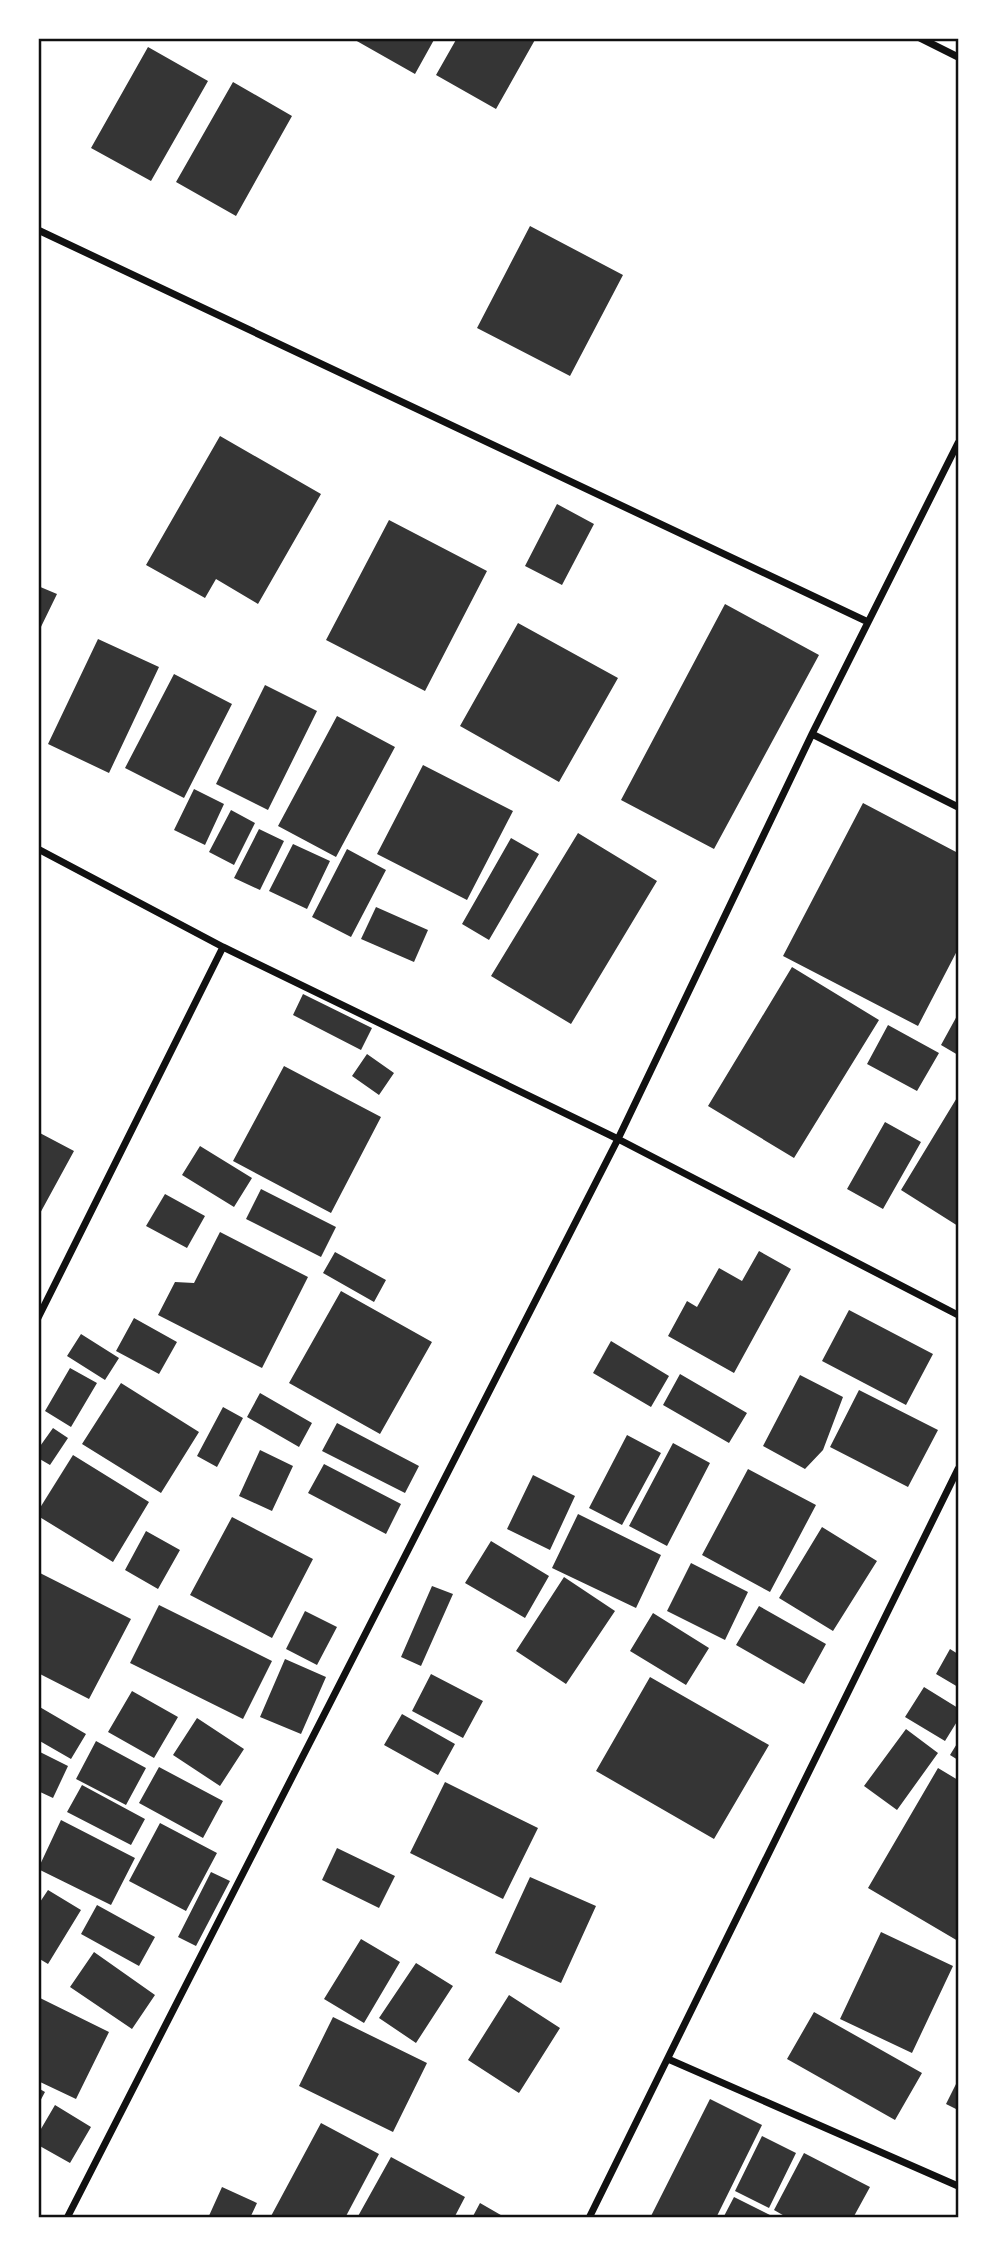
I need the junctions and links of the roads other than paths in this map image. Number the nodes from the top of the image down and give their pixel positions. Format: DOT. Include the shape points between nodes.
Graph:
graph roads {
  1 [pos="920,38"];
  2 [pos="958,57"];
  3 [pos="38,230"];
  4 [pos="958,443"];
  5 [pos="868,622"];
  6 [pos="812,734"];
  7 [pos="958,807"];
  8 [pos="38,849"];
  9 [pos="223,947"];
  10 [pos="618,1139"];
  11 [pos="958,1315"];
  12 [pos="38,1318"];
  13 [pos="958,1469"];
  14 [pos="668,2059"];
  15 [pos="958,2186"];
  16 [pos="67,2217"];
  17 [pos="589,2217"];
  1 -- 2 [label="street"];
  3 -- 5 [label="street"];
  4 -- 5 [label="street"];
  5 -- 6 [label="street"];
  6 -- 7 [label="street"];
  6 -- 10 [label="street"];
  8 -- 9 [label="street"];
  9 -- 10 [label="street"];
  9 -- 12 [label="street"];
  10 -- 11 [label="street"];
  10 -- 16 [label="street"];
  13 -- 14 [label="street"];
  14 -- 15 [label="street"];
  14 -- 17 [label="street"];
}
